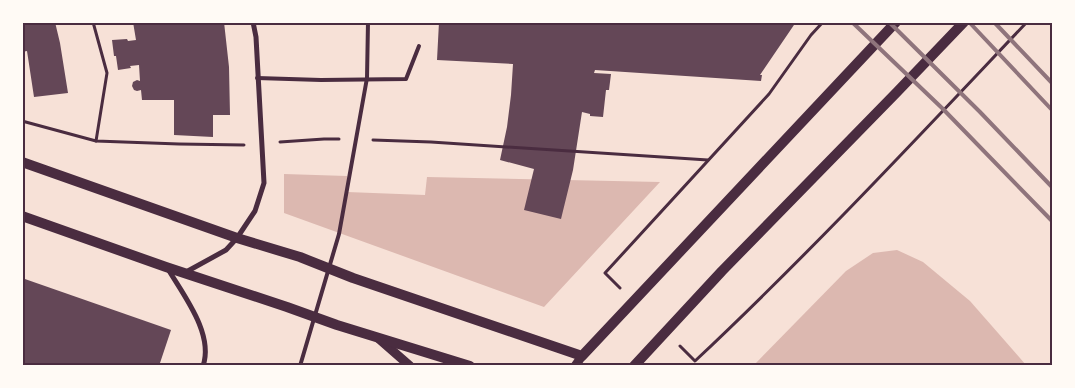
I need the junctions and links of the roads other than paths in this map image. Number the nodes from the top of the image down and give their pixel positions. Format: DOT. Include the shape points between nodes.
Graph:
graph roads {
  1 [pos="253,22"];
  2 [pos="368,22"];
  3 [pos="896,22"];
  4 [pos="964,22"];
  5 [pos="418,46"];
  6 [pos="258,78"];
  7 [pos="22,162"];
  8 [pos="22,216"];
  9 [pos="237,238"];
  10 [pos="166,267"];
  11 [pos="185,273"];
  12 [pos="378,338"];
  13 [pos="583,361"];
  14 [pos="203,366"];
  15 [pos="300,366"];
  16 [pos="410,366"];
  17 [pos="470,366"];
  18 [pos="575,366"];
  19 [pos="634,366"];
  1 -- 6 [label="street"];
  2 -- 15 [label="lane" via="367,78 339,234"];
  3 -- 13 [label="main road"];
  4 -- 19 [label="main road"];
  5 -- 6 [label="lane" via="406,79"];
  6 -- 9 [label="street" via="264,183 255,211"];
  7 -- 9 [label="main road"];
  8 -- 10 [label="main road"];
  9 -- 11 [label="street" via="226,250"];
  9 -- 13 [label="main road" via="300,257"];
  10 -- 11 [label="main road"];
  10 -- 14 [label="street" via="202,328 206,356"];
  11 -- 12 [label="main road"];
  12 -- 16 [label="street"];
  12 -- 17 [label="main road"];
  13 -- 18 [label="street"];
}
